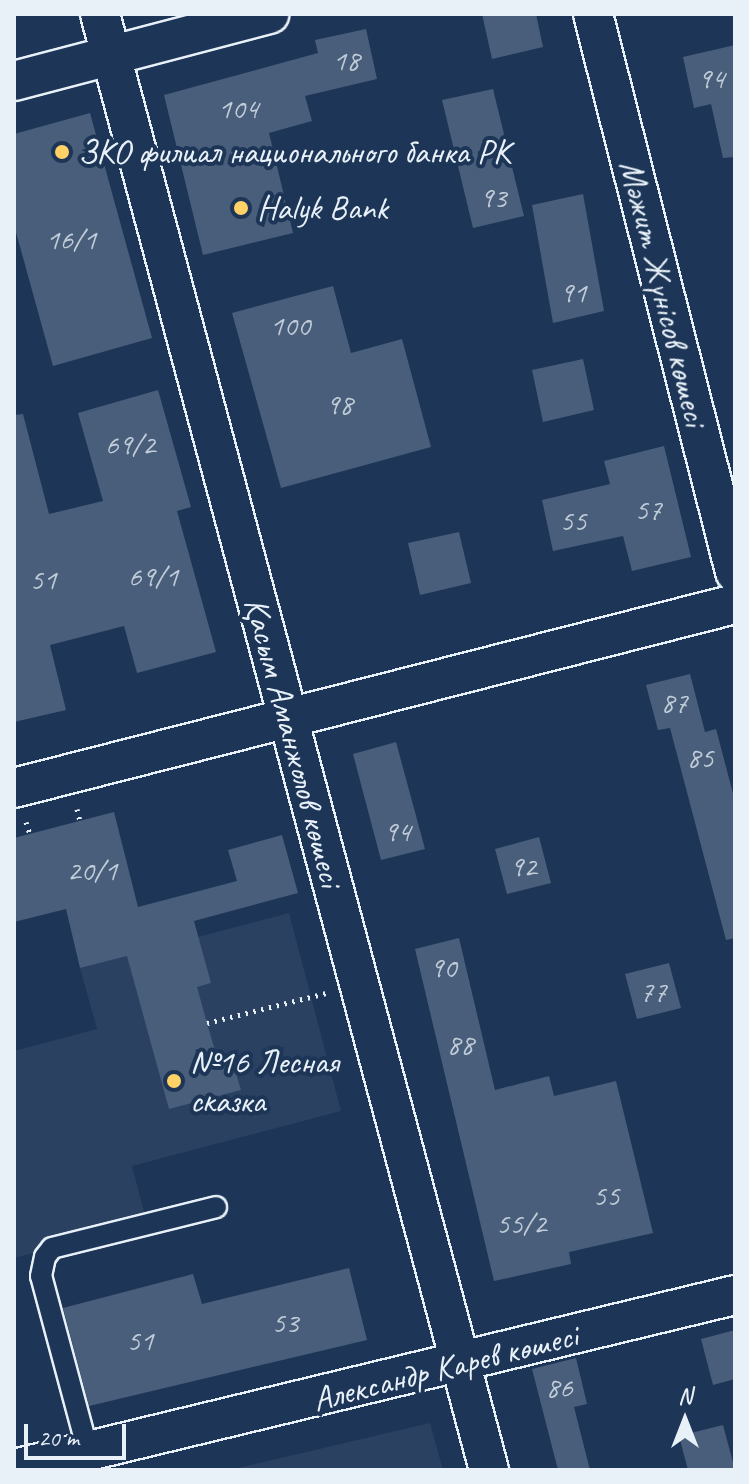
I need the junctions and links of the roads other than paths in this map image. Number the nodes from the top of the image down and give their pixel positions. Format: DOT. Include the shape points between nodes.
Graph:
graph roads {
  1 [pos="100,14"];
  2 [pos="269,14"];
  3 [pos="593,14"];
  4 [pos="111,55"];
  5 [pos="14,81"];
  6 [pos="735,572"];
  7 [pos="735,604"];
  8 [pos="288,719"];
  9 [pos="14,788"];
  10 [pos="216,1207"];
  11 [pos="735,1295"];
  12 [pos="461,1364"];
  13 [pos="88,1451"];
  14 [pos="14,1469"];
  15 [pos="489,1470"];
  1 -- 4 [label="street, Қасым Аманжолов көшесі"];
  2 -- 4 [label="street"];
  3 -- 6 [label="street, Мәжит Жүнісов көшесі"];
  4 -- 5 [label="street"];
  4 -- 8 [label="street, Қасым Аманжолов көшесі"];
  7 -- 8 [label="street"];
  8 -- 9 [label="street"];
  8 -- 12 [label="street, Қасым Аманжолов көшесі"];
  10 -- 13 [label="lane" via="52,1248 45,1257 41,1276"];
  11 -- 12 [label="street, Александр Карев көшесі"];
  12 -- 13 [label="street, Александр Карев көшесі"];
  12 -- 15 [label="street, Қасым Аманжолов көшесі"];
  13 -- 14 [label="street, Александр Карев көшесі"];
}
